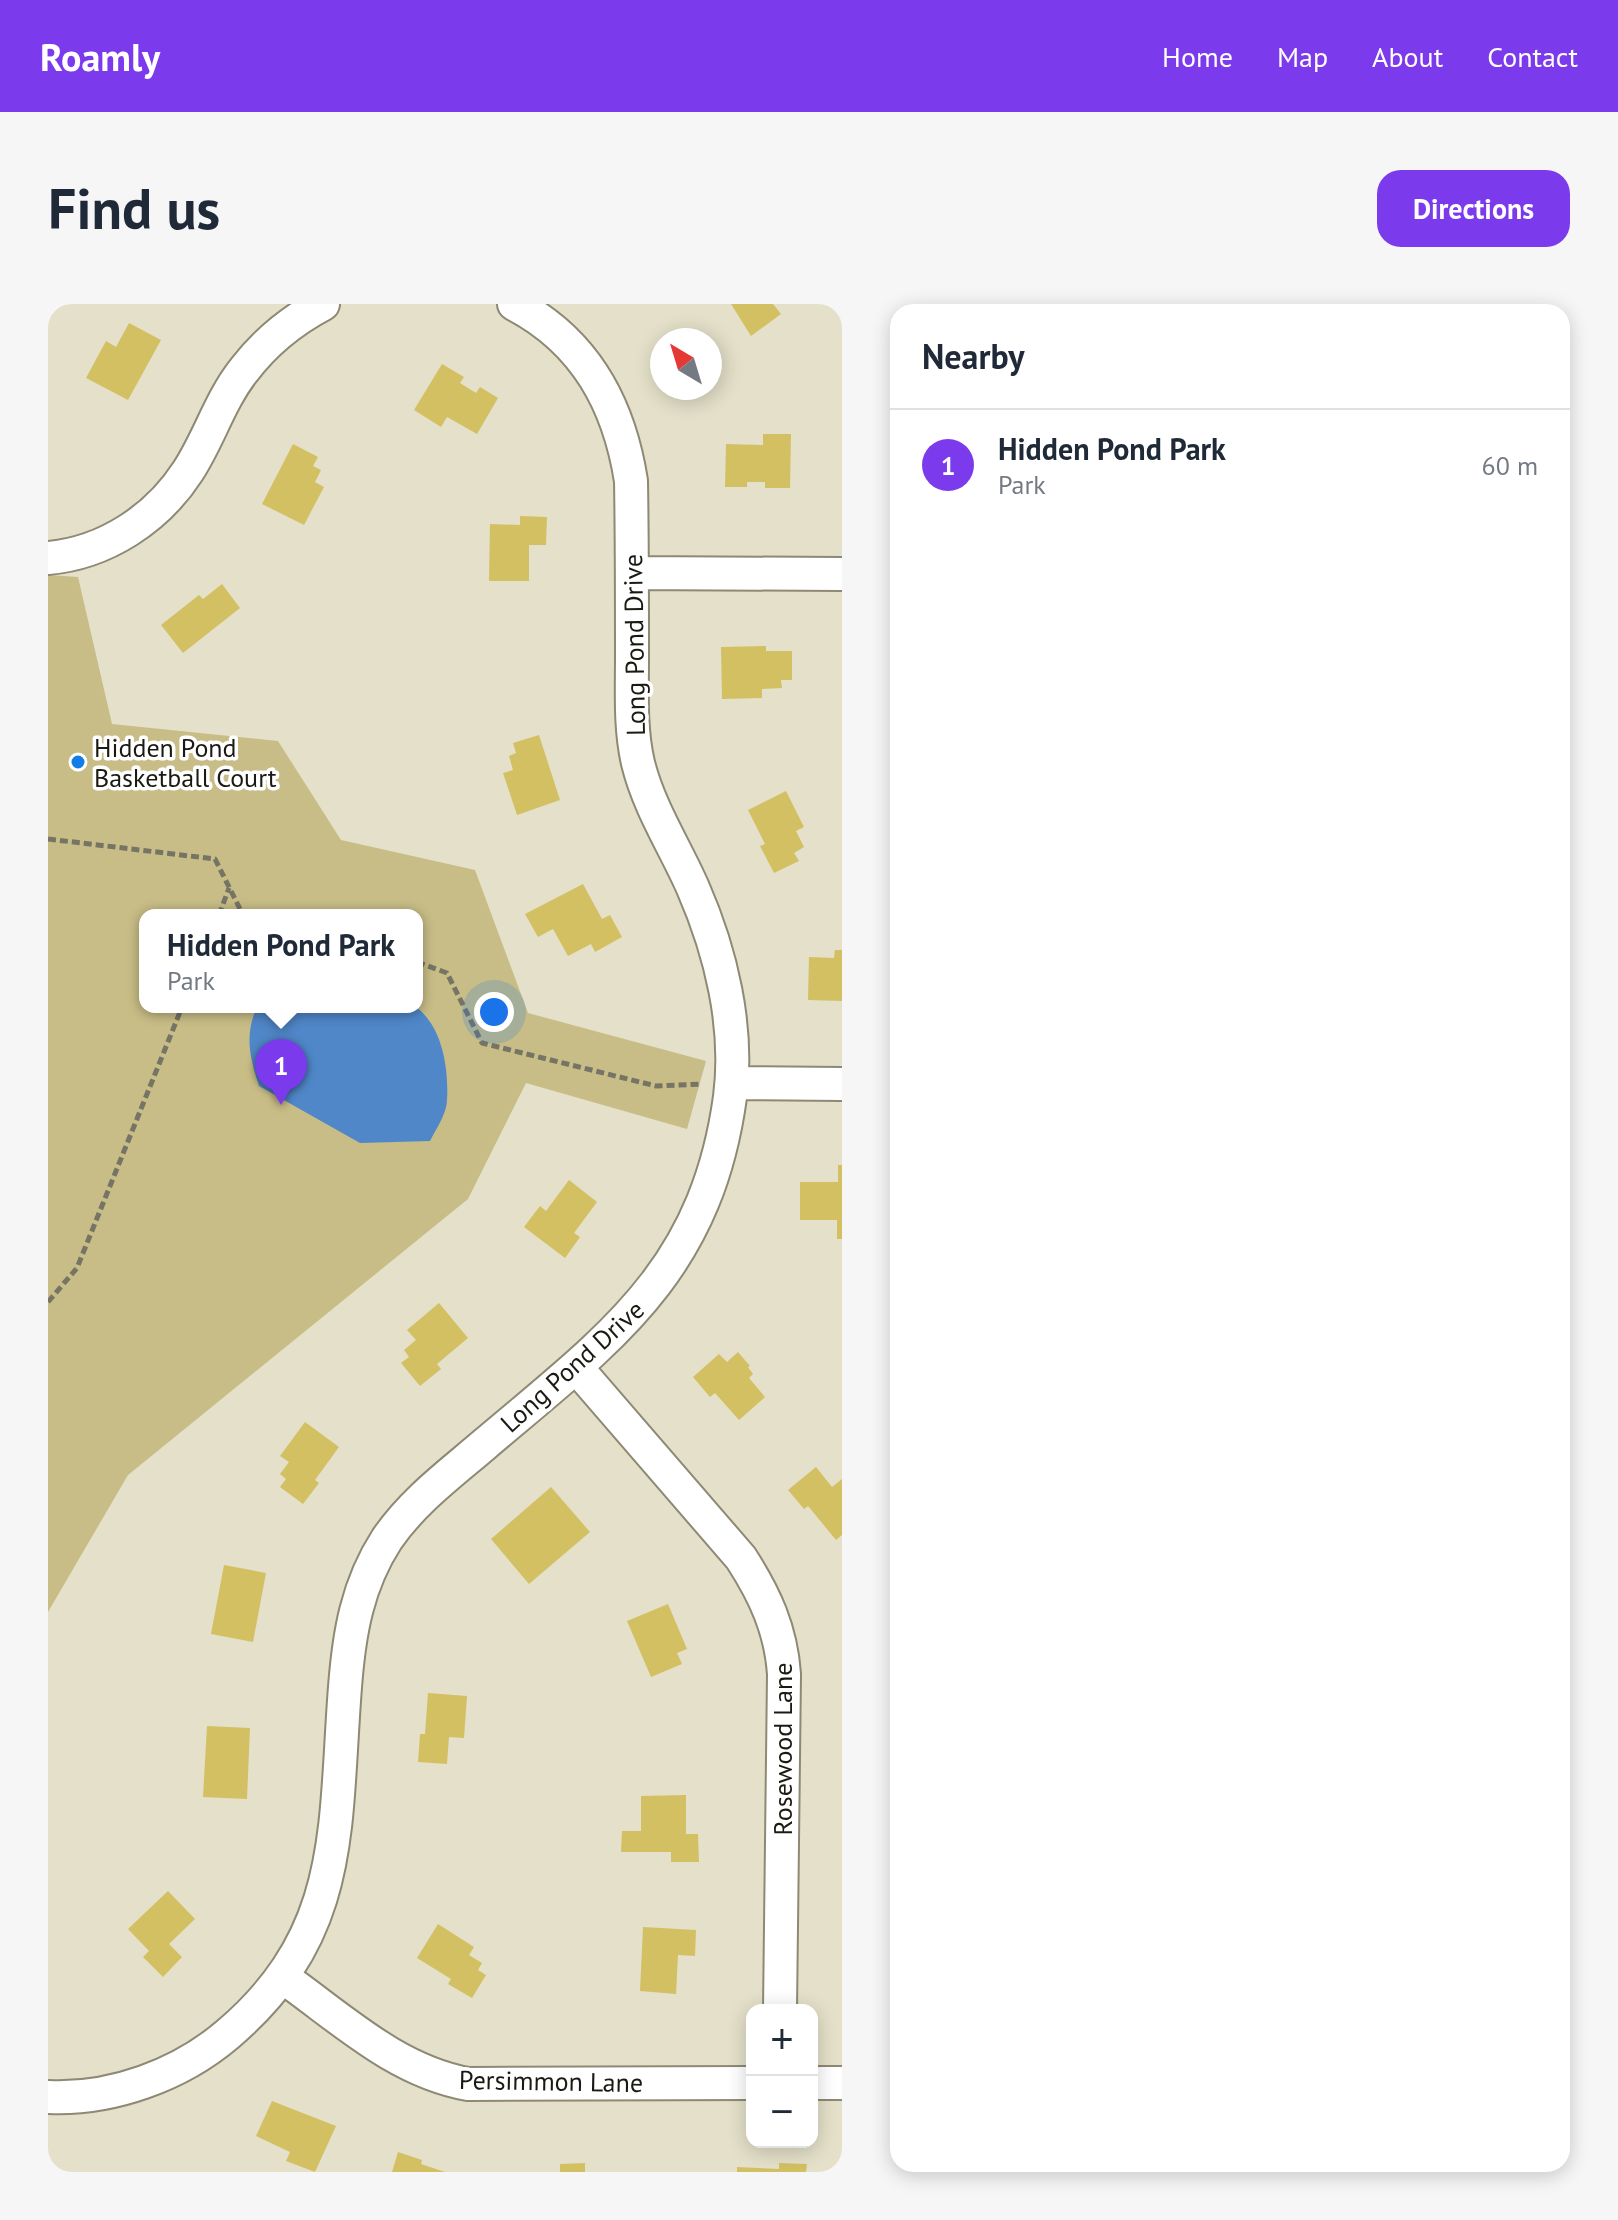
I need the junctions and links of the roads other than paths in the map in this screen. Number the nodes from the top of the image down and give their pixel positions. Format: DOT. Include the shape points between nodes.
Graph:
graph roads {
  1 [pos="323,304"];
  2 [pos="514,304"];
  3 [pos="48,558"];
  4 [pos="632,573"];
  5 [pos="842,574"];
  6 [pos="732,1083"];
  7 [pos="842,1084"];
  8 [pos="576,1367"];
  9 [pos="284,1978"];
  10 [pos="780,2004"];
  11 [pos="746,2083"];
  12 [pos="818,2083"];
  13 [pos="842,2083"];
  14 [pos="48,2097"];
  1 -- 3 [label="street" via="272,337 243,371 188,471 164,502 134,528 99,546"];
  2 -- 4 [label="street, Long Pond Drive" via="542,320 585,361 616,417 631,481"];
  4 -- 5 [label="street"];
  4 -- 6 [label="street, Long Pond Drive" via="638,763 713,937 729,1013"];
  6 -- 7 [label="street"];
  6 -- 8 [label="street, Long Pond Drive" via="719,1157 679,1253 614,1336"];
  8 -- 9 [label="street, Long Pond Drive" via="419,1500 369,1571 349,1638 329,1872 307,1940"];
  8 -- 10 [label="street, Rosewood Lane" via="741,1558 763,1592 778,1631 784,1674"];
  9 -- 11 [label="street, Persimmon Lane" via="406,2065 437,2078 468,2084"];
  9 -- 14 [label="street, Long Pond Drive" via="215,2045 181,2066 108,2092"];
  12 -- 13 [label="street"];
}
